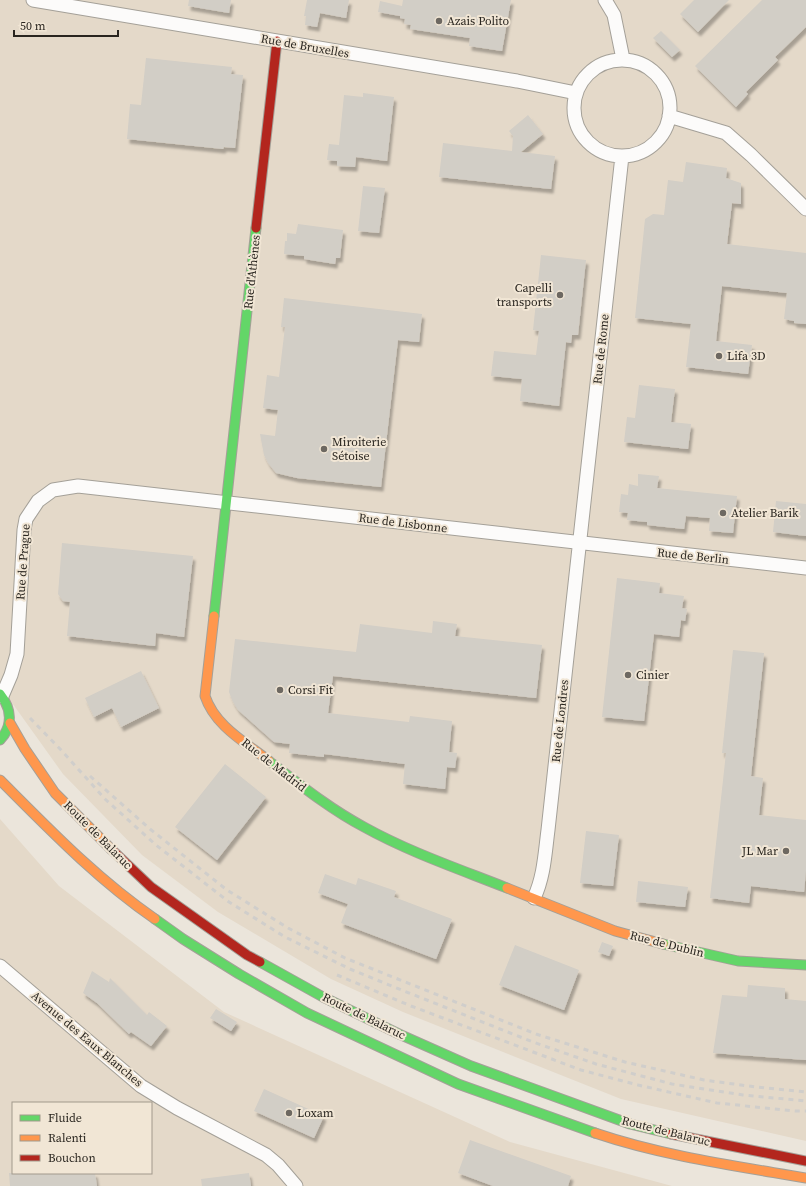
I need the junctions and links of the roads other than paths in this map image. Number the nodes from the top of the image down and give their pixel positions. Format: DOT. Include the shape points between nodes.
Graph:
graph roads {
  1 [pos="34,0"];
  2 [pos="605,0"];
  3 [pos="277,41"];
  4 [pos="623,59"];
  5 [pos="576,93"];
  6 [pos="669,116"];
  7 [pos="622,156"];
  8 [pos="806,210"];
  9 [pos="226,502"];
  10 [pos="580,543"];
  11 [pos="806,568"];
  12 [pos="1,695"];
  13 [pos="10,723"];
  14 [pos="0,740"];
  15 [pos="0,780"];
  16 [pos="534,898"];
  17 [pos="806,965"];
  18 [pos="0,966"];
  19 [pos="806,1161"];
  20 [pos="806,1178"];
  21 [pos="296,1186"];
  1 -- 3 [label="street, Rue de Bruxelles"];
  2 -- 4 [label="street" via="614,15"];
  3 -- 5 [label="street, Rue de Bruxelles"];
  3 -- 9 [label="main road, Rue d'Athènes"];
  4 -- 5 [label="street" via="608,61 594,68 583,79"];
  4 -- 6 [label="street" via="639,63 653,71 664,84 669,100"];
  5 -- 7 [label="street" via="576,123 583,136 594,147 607,154"];
  6 -- 7 [label="street" via="663,132 652,145 638,153"];
  6 -- 8 [label="street" via="726,133"];
  7 -- 10 [label="street, Rue de Rome"];
  9 -- 10 [label="street, Rue de Lisbonne"];
  9 -- 12 [label="street, Rue de Prague" via="78,486 53,490 38,501 26,519 17,654 11,675"];
  9 -- 16 [label="main road, Rue de Madrid" via="205,696 213,715 312,794 363,827 407,848"];
  10 -- 11 [label="street, Rue de Berlin"];
  10 -- 16 [label="street, Rue de Londres" via="548,830 543,868"];
  12 -- 13 [label="main road, Route de Balaruc" via="11,714"];
  13 -- 14 [label="main road"];
  13 -- 19 [label="main road, Route de Balaruc" via="24,749 55,793 102,841 151,887 254,959 399,1034 471,1066 552,1096 630,1124"];
  15 -- 20 [label="main road, Route de Balaruc" via="76,856 133,904 183,939 307,1013 458,1084 625,1142 710,1162"];
  16 -- 17 [label="main road, Rue de Dublin" via="615,931 679,949 738,960"];
  18 -- 21 [label="street, Avenue des Eaux Blanches" via="141,1086 266,1155"];
}
